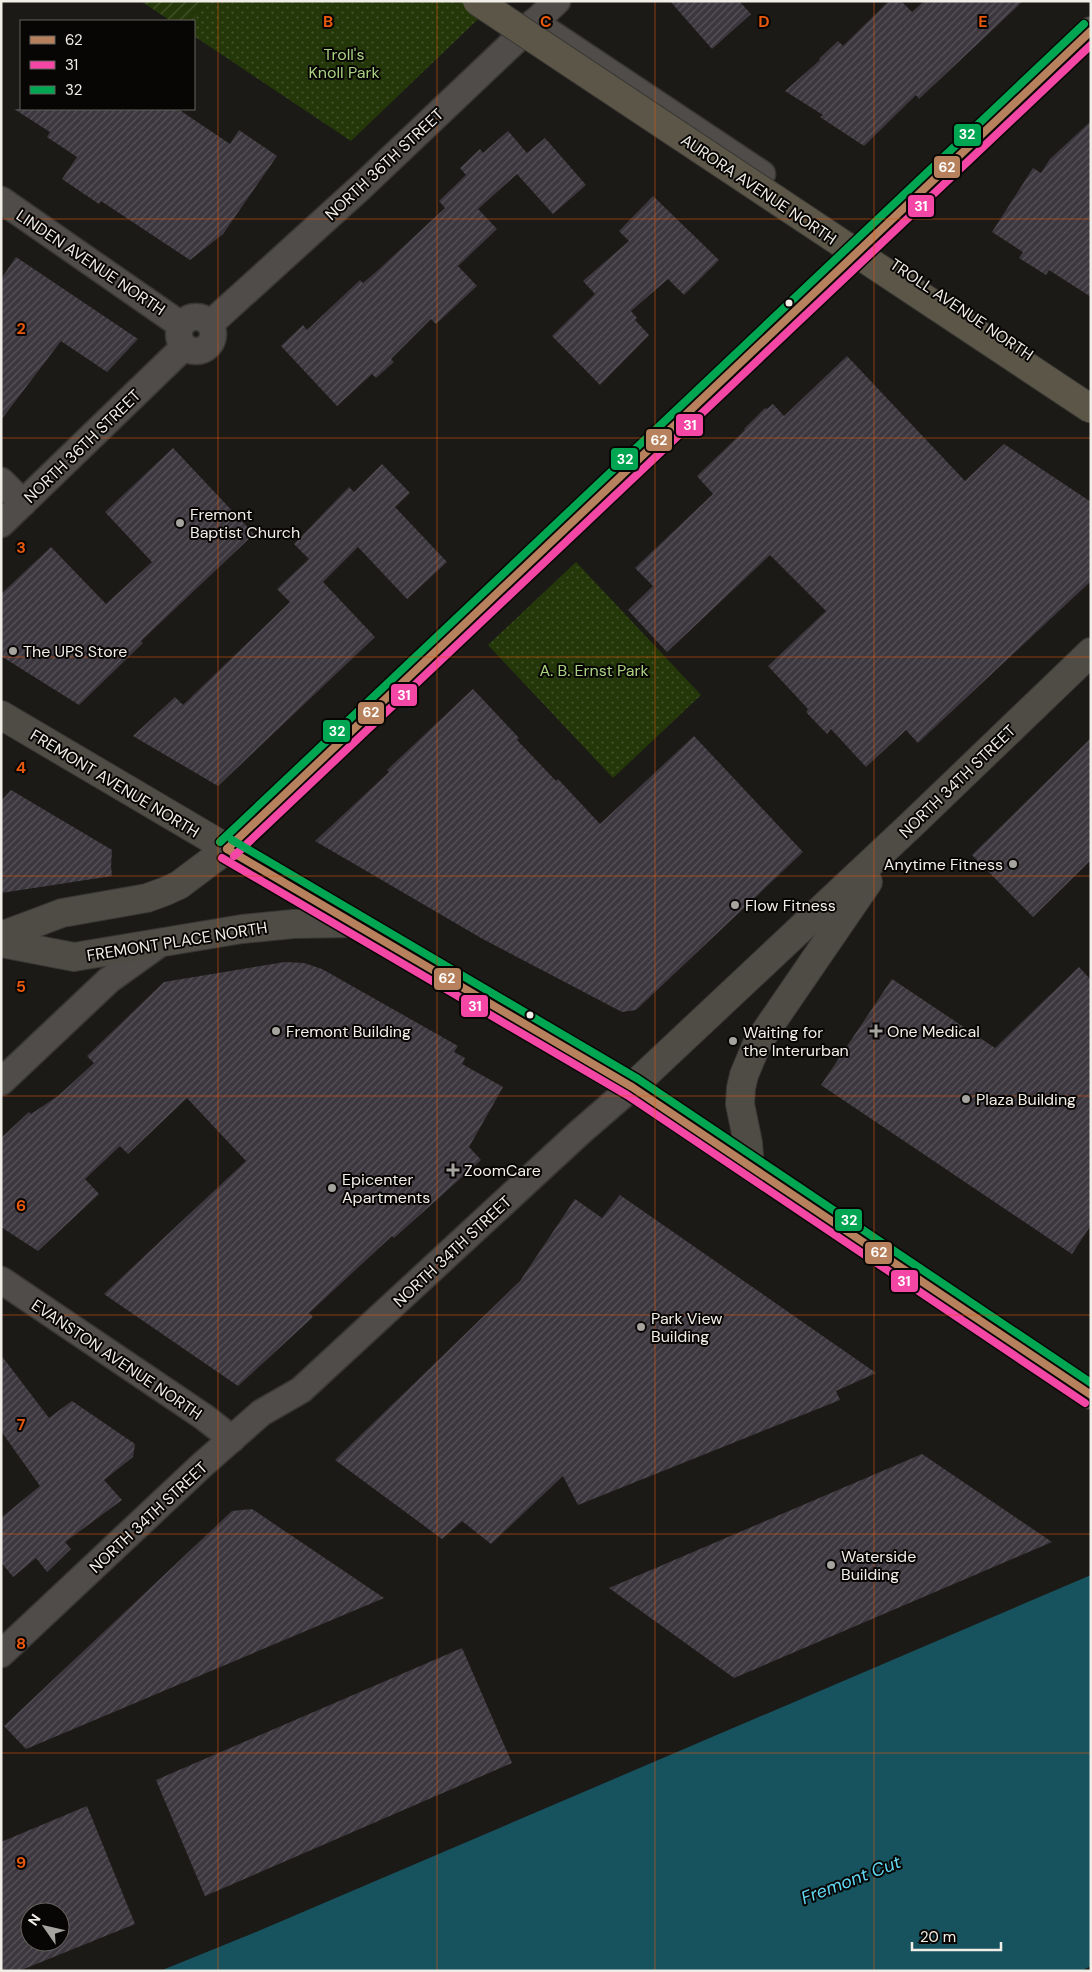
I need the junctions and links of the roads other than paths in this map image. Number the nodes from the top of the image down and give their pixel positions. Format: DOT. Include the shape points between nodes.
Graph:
graph roads {
  1 [pos="477,1"];
  2 [pos="557,1"];
  3 [pos="534,22"];
  4 [pos="1091,32"];
  5 [pos="1,200"];
  6 [pos="866,244"];
  7 [pos="182,336"];
  8 [pos="1091,395"];
  9 [pos="1091,409"];
  10 [pos="1,481"];
  11 [pos="23,503"];
  12 [pos="1,524"];
  13 [pos="1091,652"];
  14 [pos="1,715"];
  15 [pos="911,825"];
  16 [pos="227,849"];
  17 [pos="354,923"];
  18 [pos="1,936"];
  19 [pos="1,942"];
  20 [pos="162,942"];
  21 [pos="1,1082"];
  22 [pos="632,1087"];
  23 [pos="743,1151"];
  24 [pos="1,1280"];
  25 [pos="1091,1395"];
  26 [pos="232,1439"];
  27 [pos="1,1654"];
  1 -- 9 [label="highway, AURORA AVENUE NORTH, bridge"];
  2 -- 3 [label="street, NORTH 36TH STREET"];
  3 -- 6 [label="street, TROLL AVENUE NORTH"];
  3 -- 7 [label="street, NORTH 36TH STREET" via="210,324 198,316 187,319"];
  4 -- 6 [label="main road"];
  5 -- 7 [label="street, LINDEN AVENUE NORTH"];
  6 -- 8 [label="street, TROLL AVENUE NORTH"];
  6 -- 16 [label="main road"];
  7 -- 11 [label="street, NORTH 36TH STREET"];
  10 -- 11 [label="street"];
  11 -- 12 [label="street, NORTH 36TH STREET"];
  13 -- 15 [label="main road, NORTH 34TH STREET"];
  14 -- 16 [label="main road, FREMONT AVENUE NORTH"];
  15 -- 22 [label="main road, NORTH 34TH STREET"];
  15 -- 23 [label="main road" via="849,907 757,1044 741,1088"];
  16 -- 17 [label="main road, FREMONT AVENUE NORTH"];
  16 -- 18 [label="main road" via="166,891 147,898 62,913"];
  17 -- 20 [label="main road, FREMONT PLACE NORTH" via="259,927"];
  17 -- 22 [label="main road, FREMONT AVENUE NORTH"];
  19 -- 20 [label="main road, FREMONT PLACE NORTH" via="74,957"];
  20 -- 21 [label="street" via="109,980"];
  22 -- 23 [label="main road, FREMONT AVENUE NORTH"];
  22 -- 26 [label="street, NORTH 34TH STREET" via="300,1390 261,1413"];
  23 -- 25 [label="main road, FREMONT AVENUE NORTH"];
  24 -- 26 [label="street, EVANSTON AVENUE NORTH"];
  26 -- 27 [label="street, NORTH 34TH STREET"];
}
